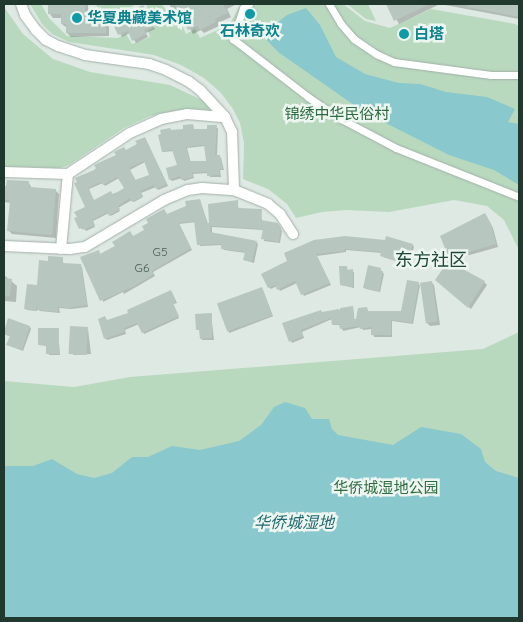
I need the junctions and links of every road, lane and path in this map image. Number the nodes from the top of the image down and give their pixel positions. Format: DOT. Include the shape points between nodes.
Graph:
graph roads {
  1 [pos="21,4"];
  2 [pos="249,4"];
  3 [pos="329,4"];
  4 [pos="519,75"];
  5 [pos="225,116"];
  6 [pos="4,172"];
  7 [pos="68,174"];
  8 [pos="234,190"];
  9 [pos="519,197"];
  10 [pos="292,234"];
  11 [pos="4,246"];
  12 [pos="61,249"];
  1 -- 5 [label="street" via="29,22 52,43 85,55 149,64 166,70 200,90"];
  2 -- 9 [label="street" via="243,8 233,39 308,97 396,148"];
  3 -- 4 [label="street" via="354,39 394,62 491,75"];
  5 -- 7 [label="street" via="187,114 161,119 130,133"];
  5 -- 8 [label="street" via="234,142"];
  6 -- 7 [label="street"];
  7 -- 12 [label="street"];
  8 -- 10 [label="street" via="268,204 280,214"];
  8 -- 12 [label="street" via="202,188 177,194 93,243 76,249"];
  11 -- 12 [label="street"];
}
